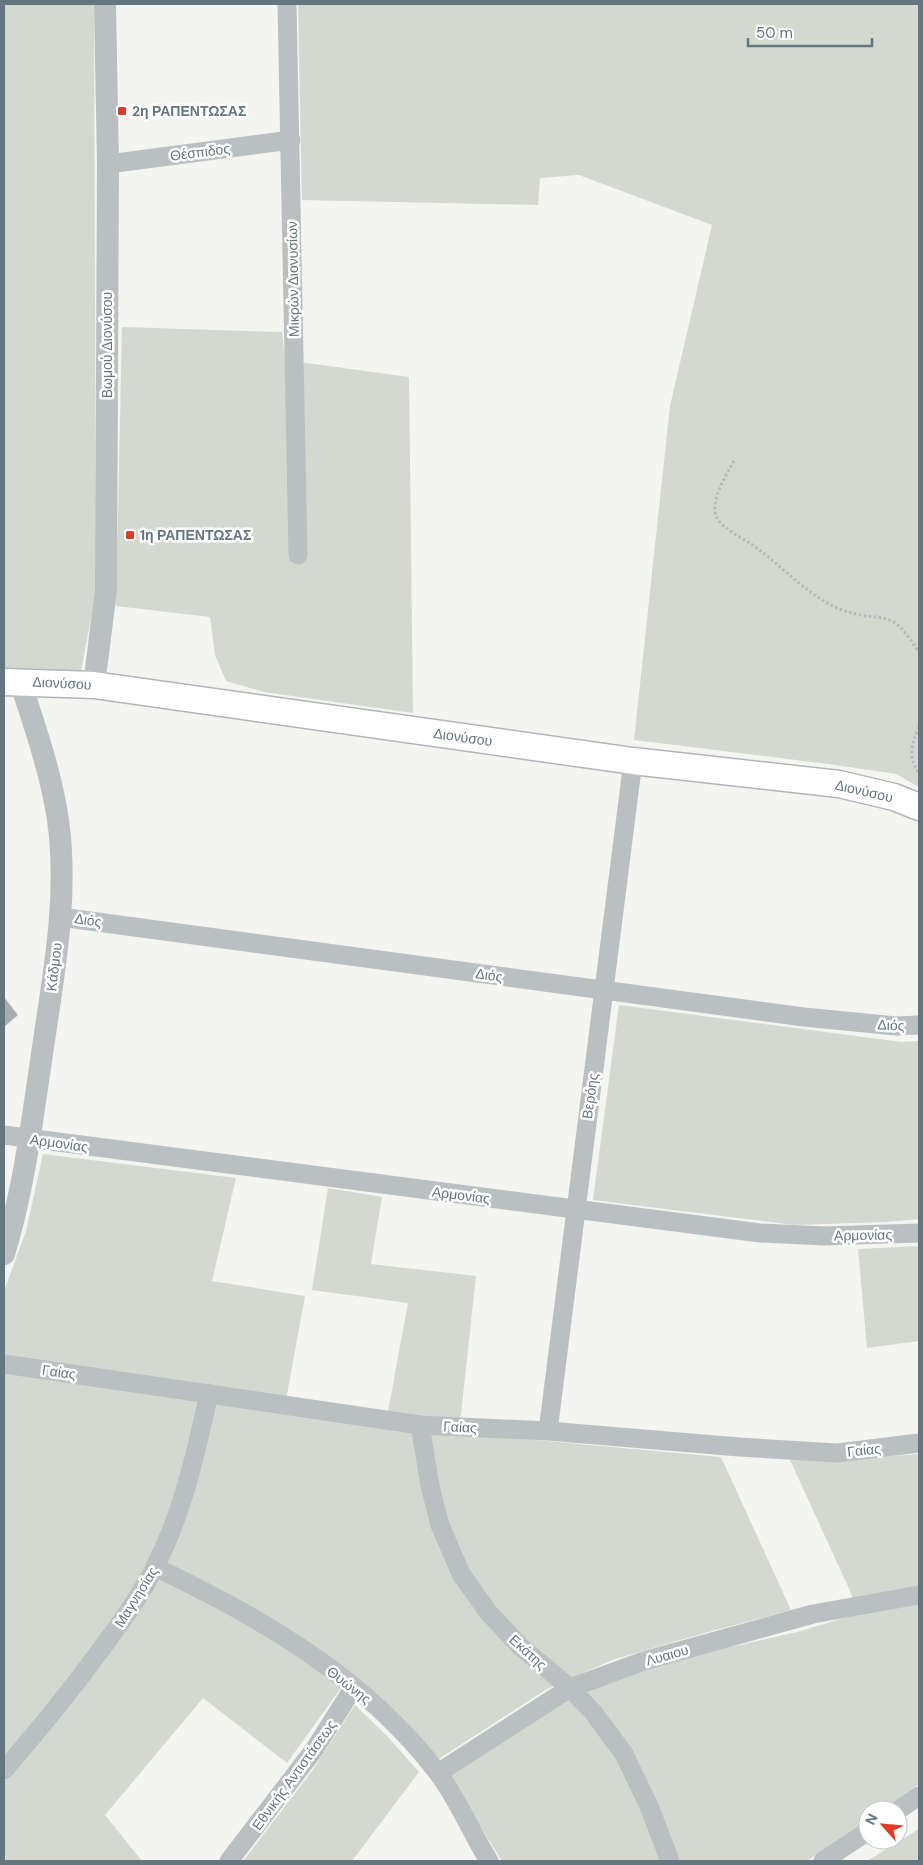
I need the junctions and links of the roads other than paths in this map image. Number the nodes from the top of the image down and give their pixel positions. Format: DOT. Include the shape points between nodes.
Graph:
graph roads {
  1 [pos="104,4"];
  2 [pos="287,4"];
  3 [pos="291,140"];
  4 [pos="108,164"];
  5 [pos="298,555"];
  6 [pos="12,682"];
  7 [pos="94,685"];
  8 [pos="633,761"];
  9 [pos="919,807"];
  10 [pos="60,916"];
  11 [pos="605,990"];
  12 [pos="919,1026"];
  13 [pos="4,1135"];
  14 [pos="30,1139"];
  15 [pos="575,1209"];
  16 [pos="919,1233"];
  17 [pos="4,1254"];
  18 [pos="4,1364"];
  19 [pos="209,1394"];
  20 [pos="420,1425"];
  21 [pos="548,1431"];
  22 [pos="919,1444"];
  23 [pos="155,1567"];
  24 [pos="919,1595"];
  25 [pos="354,1687"];
  26 [pos="570,1688"];
  27 [pos="4,1770"];
  28 [pos="438,1773"];
  29 [pos="919,1796"];
  30 [pos="908,1803"];
  31 [pos="858,1838"];
  32 [pos="487,1860"];
  33 [pos="229,1861"];
  34 [pos="670,1861"];
  35 [pos="823,1861"];
  1 -- 4 [label="street, Βωμού Διονύσου"];
  2 -- 3 [label="street, Μικρών Διονυσίων"];
  3 -- 4 [label="street, Θέσπιδος"];
  3 -- 5 [label="street, Μικρών Διονυσίων"];
  4 -- 7 [label="street, Βωμού Διονύσου" via="106,590"];
  6 -- 7 [label="main road, Διονύσου"];
  6 -- 10 [label="street, Κάδμου" via="49,777 58,820 62,866"];
  7 -- 8 [label="main road, Διονύσου"];
  8 -- 9 [label="main road, Διονύσου" via="839,784 894,797"];
  8 -- 11 [label="street, Βερόης"];
  10 -- 11 [label="street, Διός"];
  10 -- 14 [label="street, Κάδμου"];
  11 -- 12 [label="street, Διός" via="804,1018"];
  11 -- 15 [label="street, Βερόης"];
  13 -- 14 [label="street, Αρμονίας"];
  14 -- 15 [label="street, Αρμονίας"];
  14 -- 17 [label="street, Κάδμου"];
  15 -- 16 [label="street, Αρμονίας" via="760,1233 824,1236"];
  15 -- 21 [label="street, Βερόης"];
  18 -- 19 [label="street, Γαίας"];
  19 -- 20 [label="street, Γαίας"];
  19 -- 23 [label="street, Μαγνησίας" via="192,1472"];
  20 -- 21 [label="street, Γαίας"];
  20 -- 26 [label="street, Εκάτης" via="440,1525 461,1574 488,1612 520,1648"];
  21 -- 22 [label="street, Γαίας" via="838,1453"];
  23 -- 25 [label="street, Θυώνης" via="250,1615"];
  23 -- 27 [label="street, Μαγνησίας" via="121,1623 78,1681"];
  24 -- 26 [label="street, Λυαιου" via="813,1614 644,1661"];
  25 -- 28 [label="street, Θυώνης" via="393,1722"];
  25 -- 33 [label="street, Εθνικής Αντιστάσεως" via="314,1750"];
  26 -- 28 [label="street, Λυαιου"];
  26 -- 34 [label="street, Εκάτης" via="593,1712 624,1754"];
  28 -- 32 [label="street, Θυώνης" via="464,1812"];
  29 -- 30 [label="street"];
  31 -- 35 [label="street"];
}
